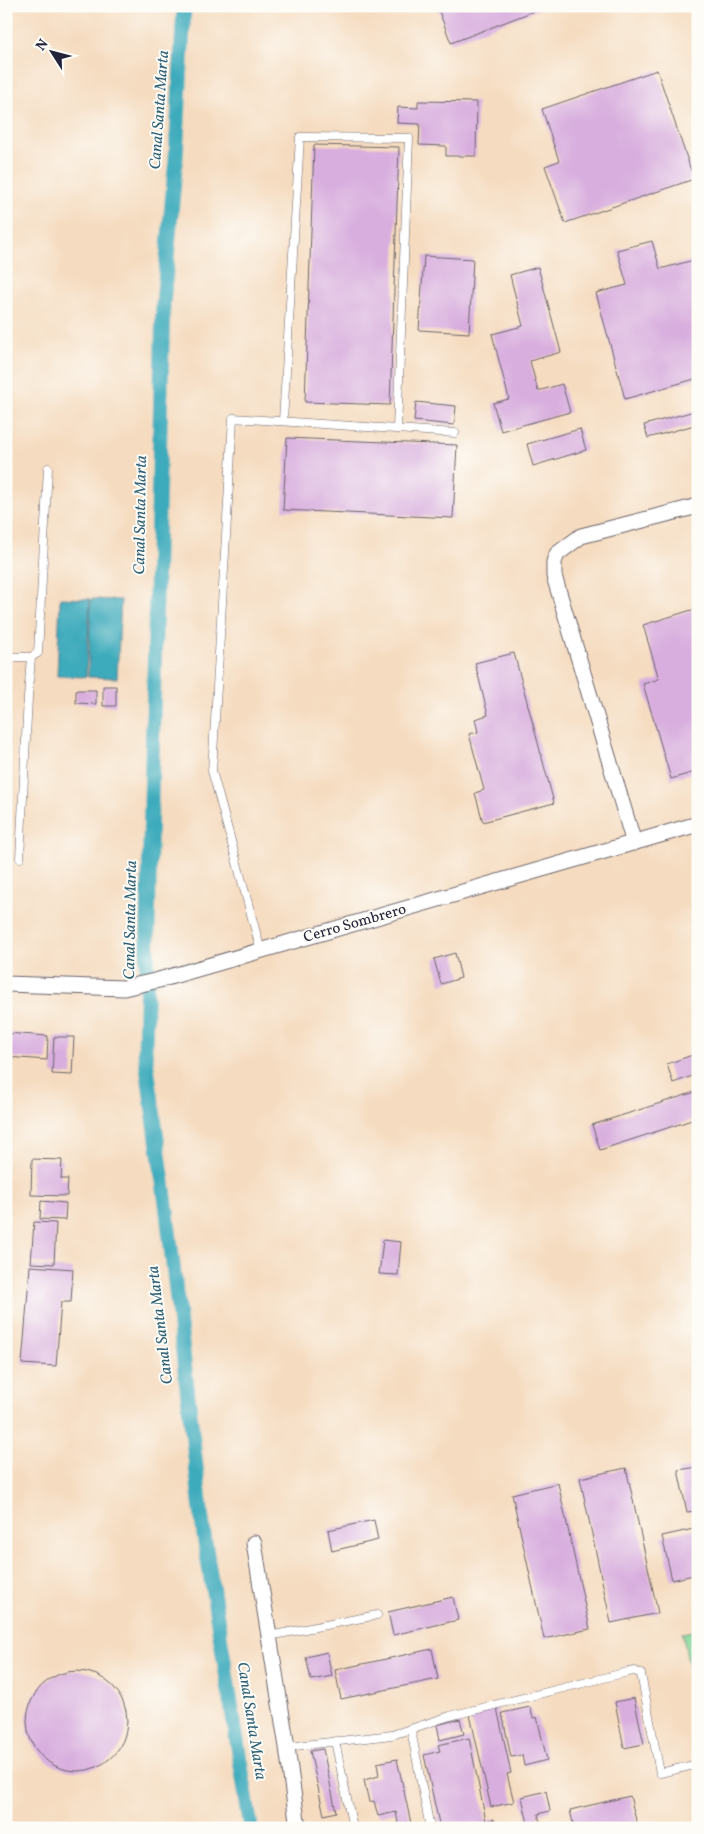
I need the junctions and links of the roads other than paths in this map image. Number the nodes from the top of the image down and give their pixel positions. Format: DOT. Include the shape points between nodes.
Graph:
graph roads {
  1 [pos="283,421"];
  2 [pos="397,429"];
  3 [pos="455,433"];
  4 [pos="48,468"];
  5 [pos="698,506"];
  6 [pos="6,656"];
  7 [pos="31,657"];
  8 [pos="698,824"];
  9 [pos="634,843"];
  10 [pos="20,858"];
  11 [pos="261,951"];
  12 [pos="6,984"];
  13 [pos="254,1543"];
  14 [pos="377,1615"];
  15 [pos="269,1636"];
  16 [pos="411,1730"];
  17 [pos="335,1741"];
  18 [pos="287,1747"];
  19 [pos="698,1764"];
  20 [pos="298,1828"];
  21 [pos="354,1828"];
  22 [pos="430,1828"];
  1 -- 2 [label="lane"];
  1 -- 2 [label="lane" via="300,137 408,138"];
  1 -- 11 [label="lane" via="233,418 212,771"];
  2 -- 3 [label="lane"];
  4 -- 7 [label="lane" via="39,644 38,653"];
  5 -- 9 [label="street" via="581,536 557,554 554,562 554,576"];
  6 -- 7 [label="lane"];
  7 -- 10 [label="lane"];
  8 -- 9 [label="street, Cerro Sombrero"];
  9 -- 11 [label="street, Cerro Sombrero"];
  11 -- 12 [label="street, Cerro Sombrero" via="124,988"];
  13 -- 15 [label="street"];
  14 -- 15 [label="lane"];
  15 -- 18 [label="street"];
  16 -- 17 [label="lane"];
  16 -- 19 [label="lane" via="450,1716 635,1671 641,1674 660,1772"];
  16 -- 22 [label="lane"];
  17 -- 18 [label="lane"];
  17 -- 21 [label="lane"];
  18 -- 20 [label="street"];
}
